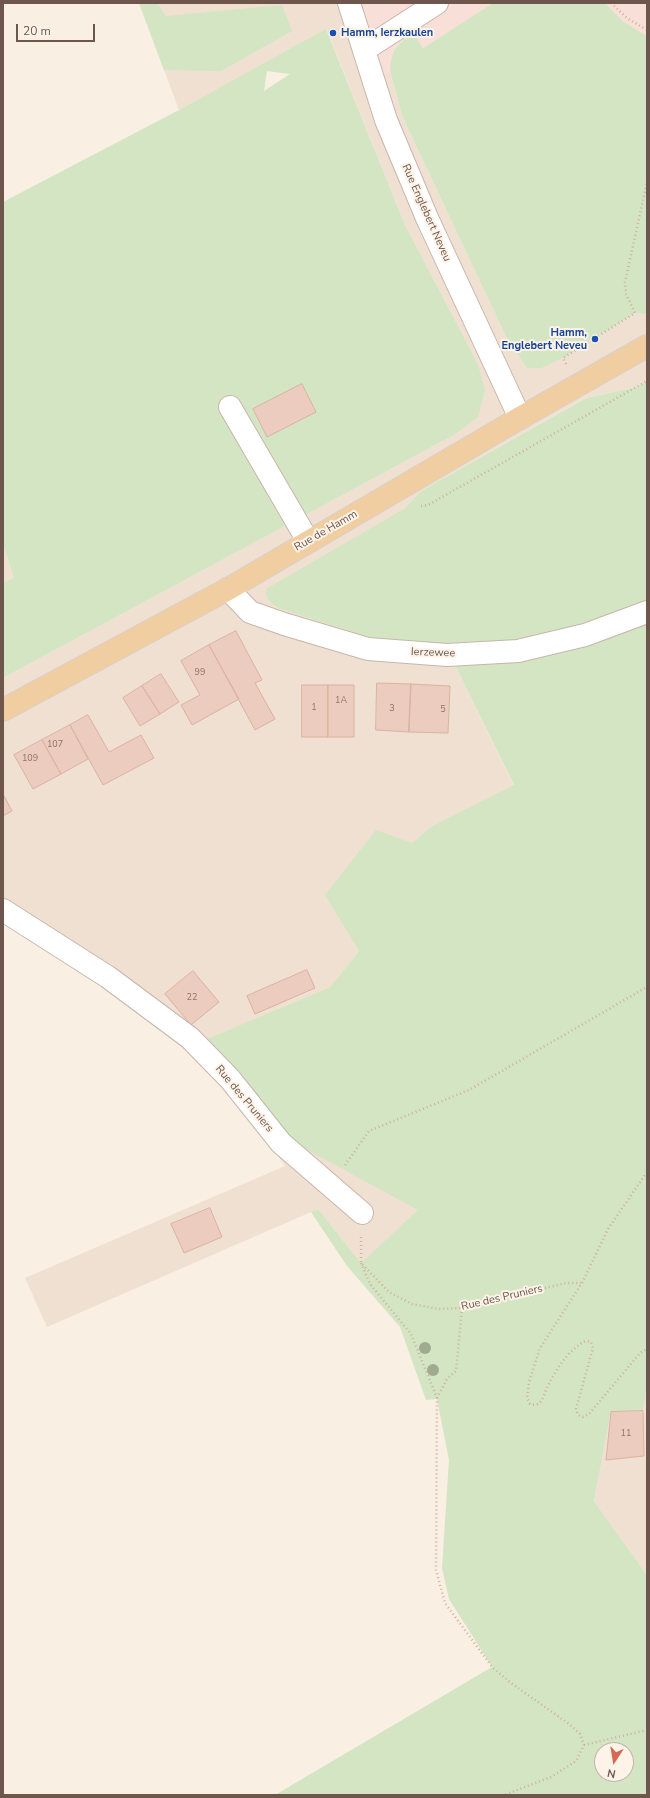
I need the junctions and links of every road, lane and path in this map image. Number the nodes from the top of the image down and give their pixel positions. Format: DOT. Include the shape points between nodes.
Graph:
graph roads {
  1 [pos="348,3"];
  2 [pos="437,3"];
  3 [pos="611,3"];
  4 [pos="647,30"];
  5 [pos="364,50"];
  6 [pos="647,182"];
  7 [pos="647,346"];
  8 [pos="578,385"];
  9 [pos="230,407"];
  10 [pos="593,412"];
  11 [pos="520,418"];
  12 [pos="308,541"];
  13 [pos="228,589"];
  14 [pos="647,612"];
  15 [pos="3,710"];
  16 [pos="3,910"];
  17 [pos="647,987"];
  18 [pos="647,1172"];
  19 [pos="329,1186"];
  20 [pos="362,1213"];
  21 [pos="361,1263"];
  22 [pos="582,1283"];
  23 [pos="462,1308"];
  24 [pos="647,1349"];
  25 [pos="437,1398"];
  26 [pos="647,1730"];
  27 [pos="584,1745"];
  28 [pos="504,1795"];
  1 -- 5 [label="street, Rue Englebert Neveu"];
  2 -- 5 [label="street"];
  3 -- 4 [label="path" via="627,18"];
  5 -- 11 [label="street, Rue Englebert Neveu" via="386,120 427,218"];
  6 -- 8 [label="path" via="625,282 626,294 635,313 563,358"];
  7 -- 8 [label="main road, Rue de Hamm"];
  8 -- 10 [label="path"];
  8 -- 11 [label="main road, Rue de Hamm"];
  9 -- 12 [label="street"];
  11 -- 12 [label="main road, Rue de Hamm"];
  12 -- 13 [label="main road, Rue de Hamm"];
  13 -- 14 [label="street, Ierzewee" via="250,612 368,649 447,655 518,651 585,635"];
  13 -- 15 [label="main road, Rue de Hamm"];
  16 -- 19 [label="street, Rue des Pruniers" via="108,977 190,1038 230,1079 281,1143"];
  17 -- 19 [label="path" via="469,1090 369,1131"];
  18 -- 22 [label="path" via="608,1229"];
  19 -- 20 [label="street, Rue des Pruniers"];
  20 -- 21 [label="path"];
  21 -- 23 [label="path, Rue des Pruniers" via="389,1292 412,1304 439,1309"];
  21 -- 25 [label="path" via="370,1284 411,1334"];
  22 -- 23 [label="path, Rue des Pruniers" via="566,1283"];
  22 -- 24 [label="path" via="540,1348 529,1382 527,1398 530,1404 536,1405 542,1401 560,1364 575,1346 585,1340 591,1342 593,1348 576,1409 578,1415 583,1417 589,1414 640,1353"];
  23 -- 25 [label="path" via="456,1371 446,1379"];
  25 -- 27 [label="path" via="436,1570 445,1603 492,1667 511,1684 569,1724 580,1734"];
  26 -- 27 [label="path"];
  27 -- 28 [label="path" via="576,1761 551,1777"];
}
